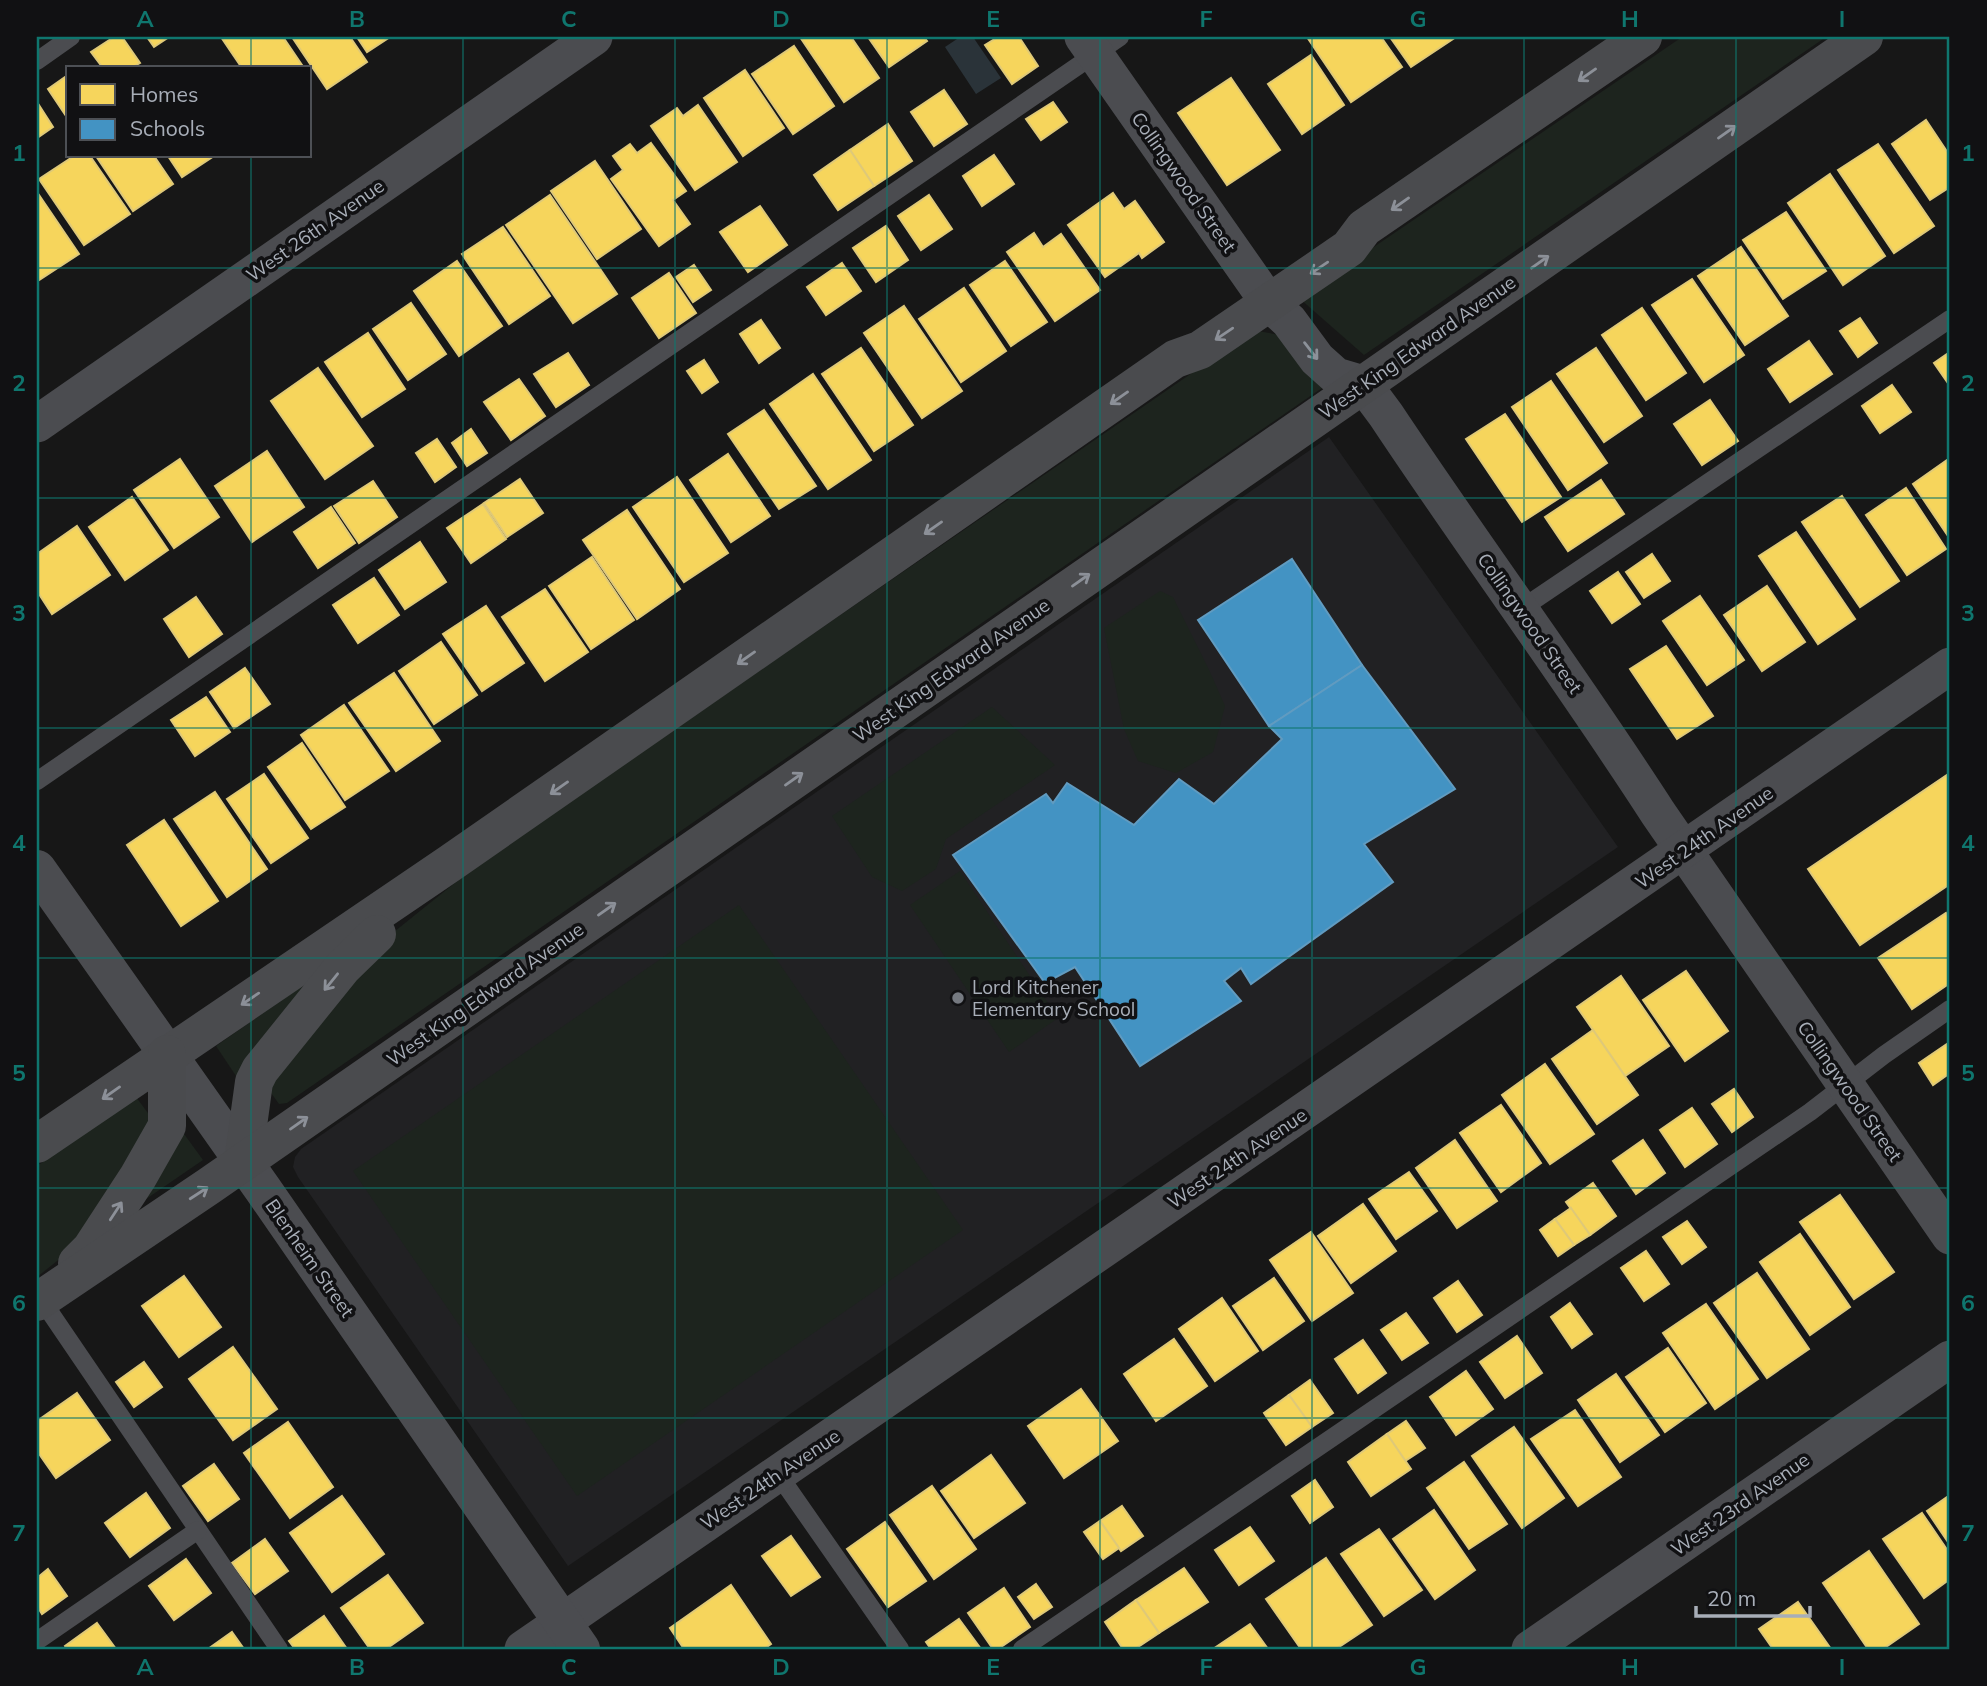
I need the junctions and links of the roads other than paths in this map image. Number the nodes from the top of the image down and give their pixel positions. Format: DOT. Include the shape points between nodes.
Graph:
graph roads {
  1 [pos="71,37"];
  2 [pos="594,37"];
  3 [pos="1643,37"];
  4 [pos="1864,37"];
  5 [pos="1100,42"];
  6 [pos="37,61"];
  7 [pos="1269,303"];
  8 [pos="1950,318"];
  9 [pos="1363,384"];
  10 [pos="37,424"];
  11 [pos="1521,610"];
  12 [pos="1950,666"];
  13 [pos="37,781"];
  14 [pos="1684,850"];
  15 [pos="449,864"];
  16 [pos="37,869"];
  17 [pos="1950,1009"];
  18 [pos="167,1054"];
  19 [pos="1846,1085"];
  20 [pos="37,1144"];
  21 [pos="243,1162"];
  22 [pos="1950,1236"];
  23 [pos="39,1301"];
  24 [pos="1950,1359"];
  25 [pos="778,1474"];
  26 [pos="198,1530"];
  27 [pos="571,1636"];
  28 [pos="37,1641"];
  29 [pos="279,1649"];
  30 [pos="523,1649"];
  31 [pos="900,1649"];
  32 [pos="1022,1649"];
  33 [pos="1530,1649"];
  1 -- 6 [label="lane"];
  2 -- 10 [label="street, West 26th Avenue"];
  3 -- 7 [label="main road, one-way" via="1364,228 1349,248"];
  9 -- 4 [label="main road, West King Edward Avenue, one-way"];
  5 -- 7 [label="street, Collingwood Street"];
  5 -- 13 [label="lane"];
  7 -- 9 [label="street, Collingwood Street, one-way" via="1336,376"];
  7 -- 15 [label="main road, one-way" via="1200,350 1175,359"];
  8 -- 11 [label="lane"];
  9 -- 11 [label="street, Collingwood Street"];
  21 -- 9 [label="main road, West King Edward Avenue, one-way"];
  11 -- 14 [label="street, Collingwood Street"];
  12 -- 14 [label="street, West 24th Avenue"];
  14 -- 19 [label="street, Collingwood Street"];
  14 -- 25 [label="street, West 24th Avenue"];
  15 -- 18 [label="main road, one-way"];
  15 -- 21 [label="main road, one-way" via="343,967 260,1070 254,1082"];
  16 -- 18 [label="street, Blenheim Street"];
  17 -- 19 [label="lane"];
  18 -- 20 [label="main road, one-way"];
  18 -- 21 [label="street, Blenheim Street"];
  23 -- 18 [label="main road, one-way" via="91,1249 163,1134 167,1126"];
  19 -- 22 [label="street, Collingwood Street"];
  19 -- 32 [label="lane"];
  23 -- 21 [label="main road, West King Edward Avenue, one-way"];
  21 -- 27 [label="street, Blenheim Street"];
  23 -- 26 [label="lane"];
  24 -- 33 [label="street, West 23rd Avenue"];
  25 -- 27 [label="street, West 24th Avenue"];
  25 -- 31 [label="lane"];
  26 -- 28 [label="lane"];
  26 -- 29 [label="lane"];
  27 -- 30 [label="street, West 24th Avenue"];
}
